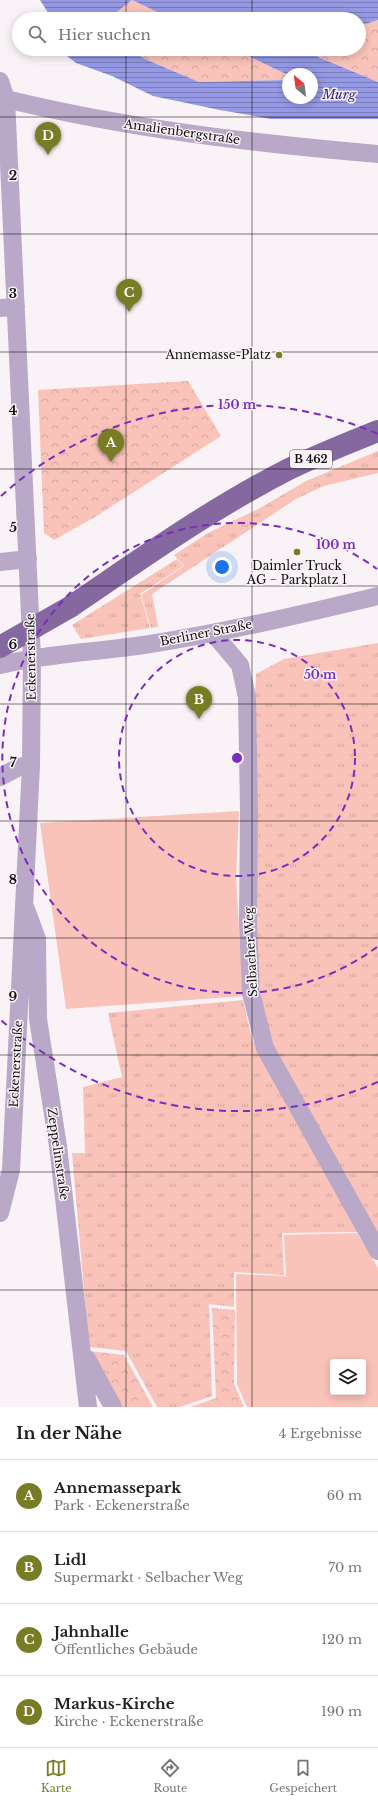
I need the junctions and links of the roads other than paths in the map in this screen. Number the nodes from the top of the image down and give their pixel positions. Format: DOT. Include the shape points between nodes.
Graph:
graph roads {
  1 [pos="0,82"];
  2 [pos="6,99"];
  3 [pos="378,154"];
  4 [pos="8,307"];
  5 [pos="378,431"];
  6 [pos="28,559"];
  7 [pos="0,562"];
  8 [pos="378,596"];
  9 [pos="213,633"];
  10 [pos="0,647"];
  11 [pos="32,658"];
  12 [pos="0,665"];
  13 [pos="31,765"];
  14 [pos="0,777"];
  15 [pos="24,904"];
  16 [pos="0,1213"];
  17 [pos="378,1251"];
  18 [pos="82,1351"];
  19 [pos="88,1407"];
  20 [pos="113,1407"];
  1 -- 2 [label="street"];
  2 -- 3 [label="street, Amalienbergstraße" via="184,134"];
  2 -- 4 [label="street, Eckenerstraße"];
  4 -- 6 [label="street, Eckenerstraße"];
  5 -- 10 [label="main road, B 462, bridge" via="327,452 246,492 70,607"];
  6 -- 7 [label="street"];
  6 -- 11 [label="street, Eckenerstraße"];
  8 -- 9 [label="street, Berliner Straße"];
  9 -- 11 [label="street, Berliner Straße" via="148,644"];
  9 -- 17 [label="street, Selbacher Weg" via="240,665 247,697 248,922 252,993 265,1048"];
  11 -- 12 [label="street, Berliner Straße"];
  11 -- 13 [label="street, Eckenerstraße"];
  13 -- 14 [label="street" via="19,767"];
  13 -- 15 [label="street, Eckenerstraße"];
  15 -- 16 [label="street, Eckenerstraße" via="11,1170"];
  15 -- 18 [label="street, Zeppelinstraße" via="37,939 38,1019 58,1146"];
  18 -- 19 [label="street, Zeppelinstraße"];
  18 -- 20 [label="street"];
}
